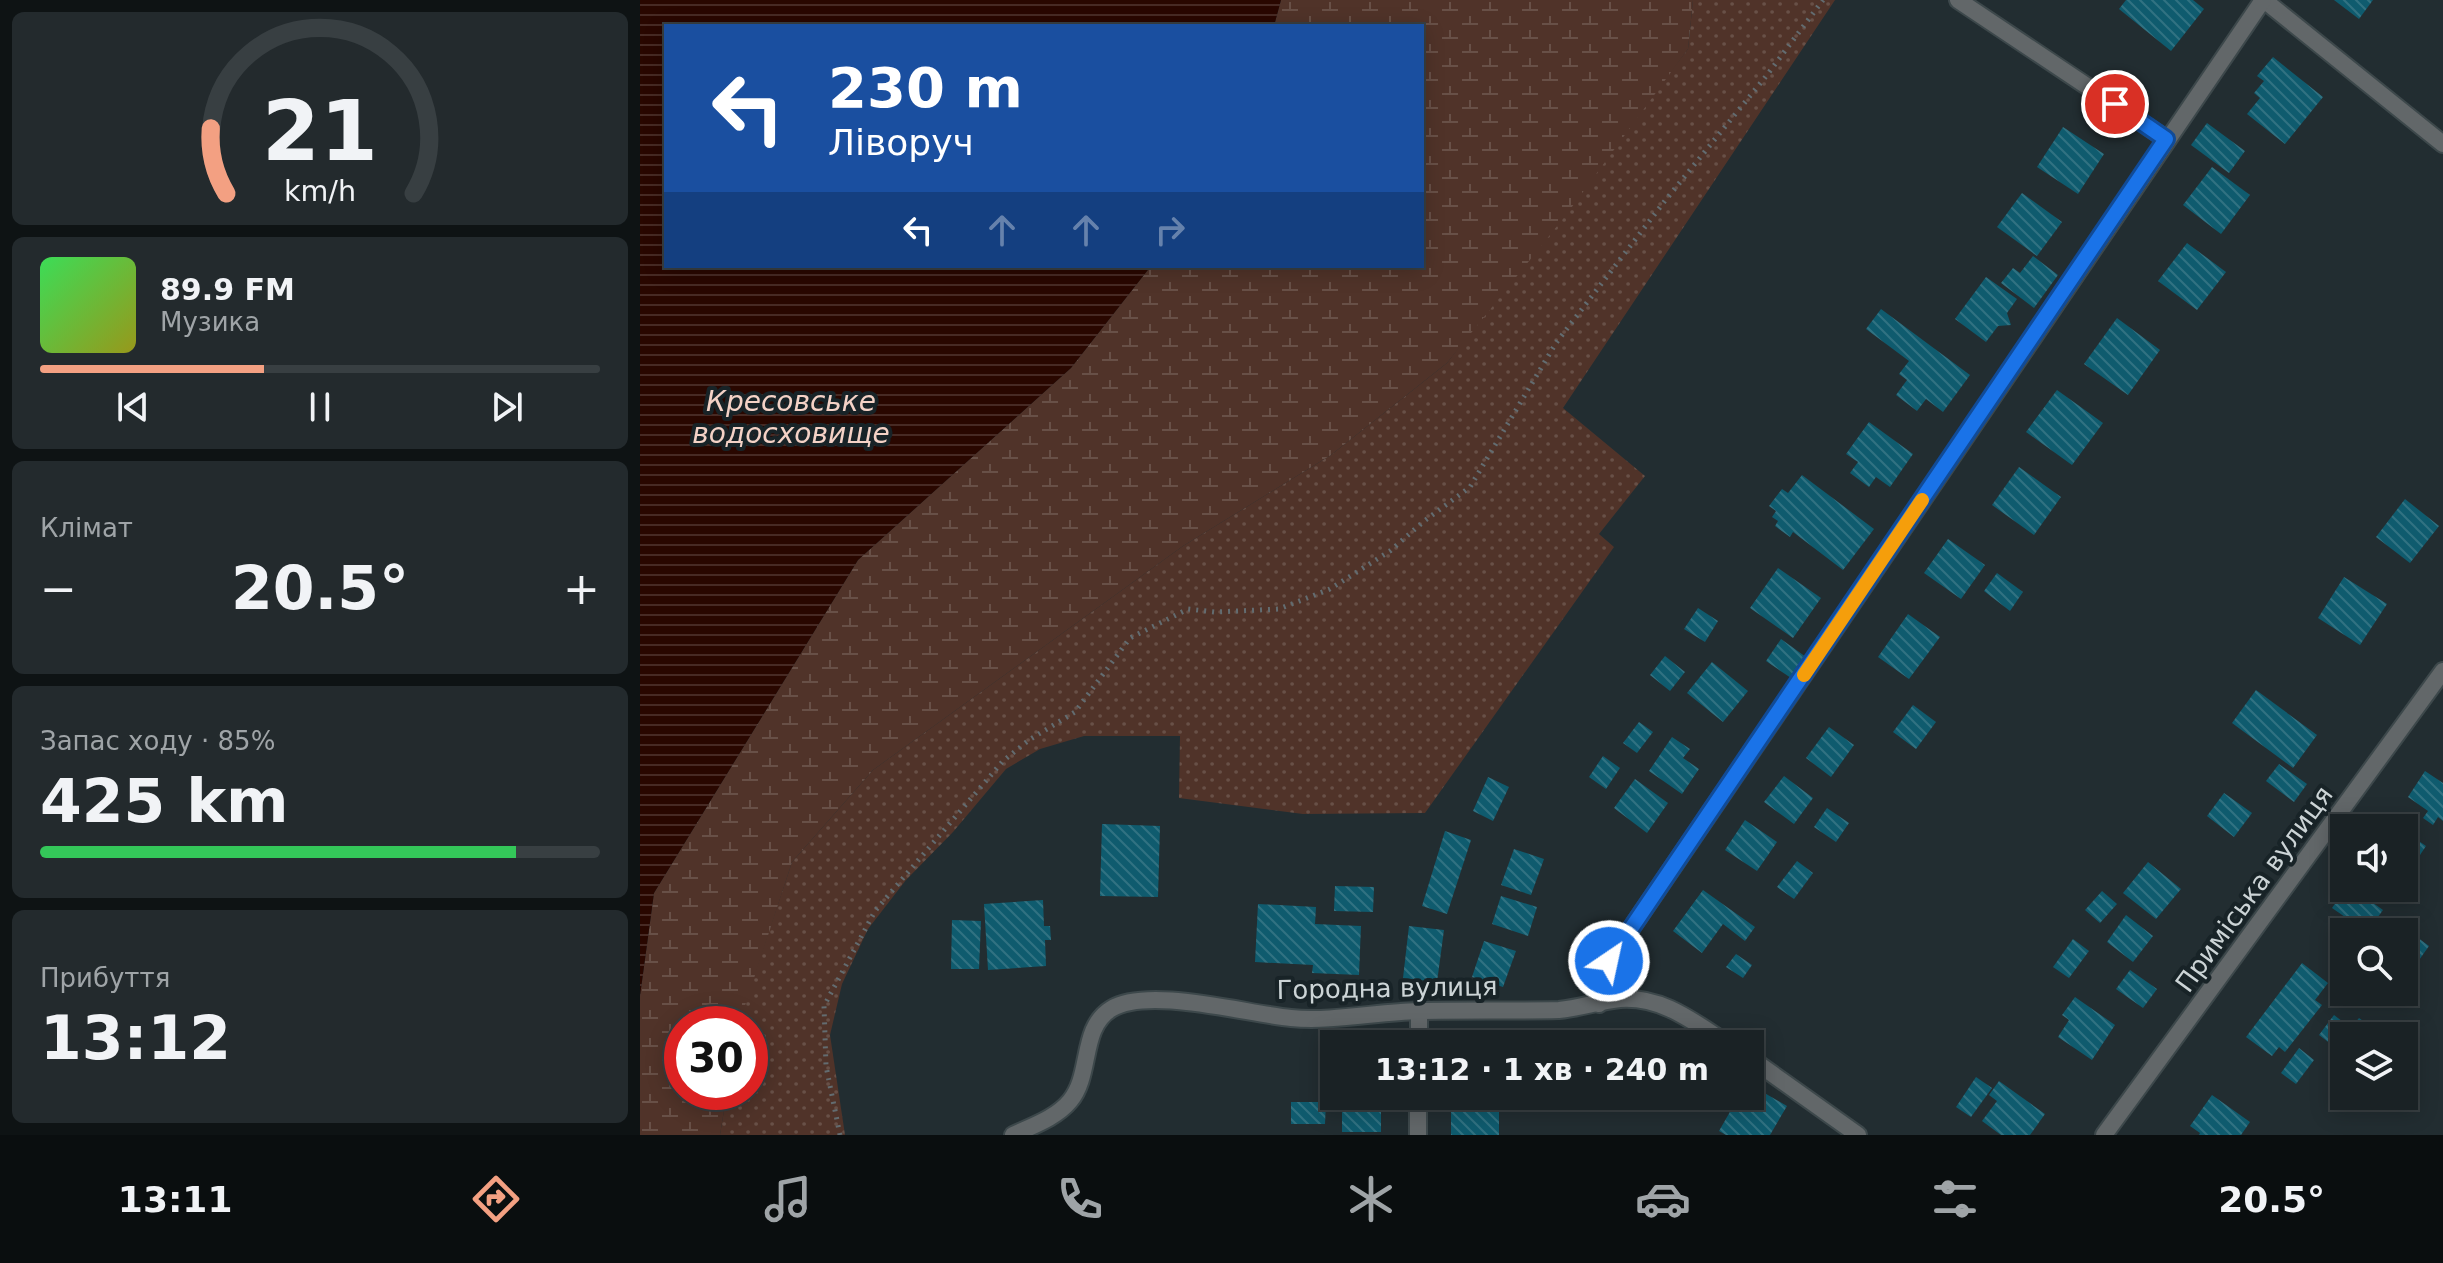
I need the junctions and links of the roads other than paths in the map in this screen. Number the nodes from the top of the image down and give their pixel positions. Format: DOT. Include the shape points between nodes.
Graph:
graph roads {
  1 [pos="1958,0"];
  2 [pos="2263,0"];
  3 [pos="2166,139"];
  4 [pos="2443,144"];
  5 [pos="2443,671"];
  6 [pos="1599,1004"];
  7 [pos="1419,1011"];
  8 [pos="1419,1030"];
  9 [pos="1706,1030"];
  10 [pos="1764,1068"];
  11 [pos="1418,1110"];
  12 [pos="1013,1135"];
  13 [pos="1418,1135"];
  14 [pos="1858,1135"];
  15 [pos="2104,1135"];
  1 -- 3 [label="street"];
  2 -- 3 [label="street"];
  2 -- 4 [label="street"];
  3 -- 6 [label="street" via="1609,961"];
  5 -- 15 [label="street, Приміська вулиця"];
  6 -- 7 [label="street, Городна вулиця" via="1559,1010"];
  6 -- 9 [label="street, Городна вулиця" via="1641,999 1671,1007"];
  7 -- 8 [label="street"];
  7 -- 12 [label="street, Городна вулиця" via="1293,1018 1165,1000 1111,1009 1094,1027 1083,1076 1071,1101"];
  10 -- 14 [label="street"];
  11 -- 13 [label="street"];
}
